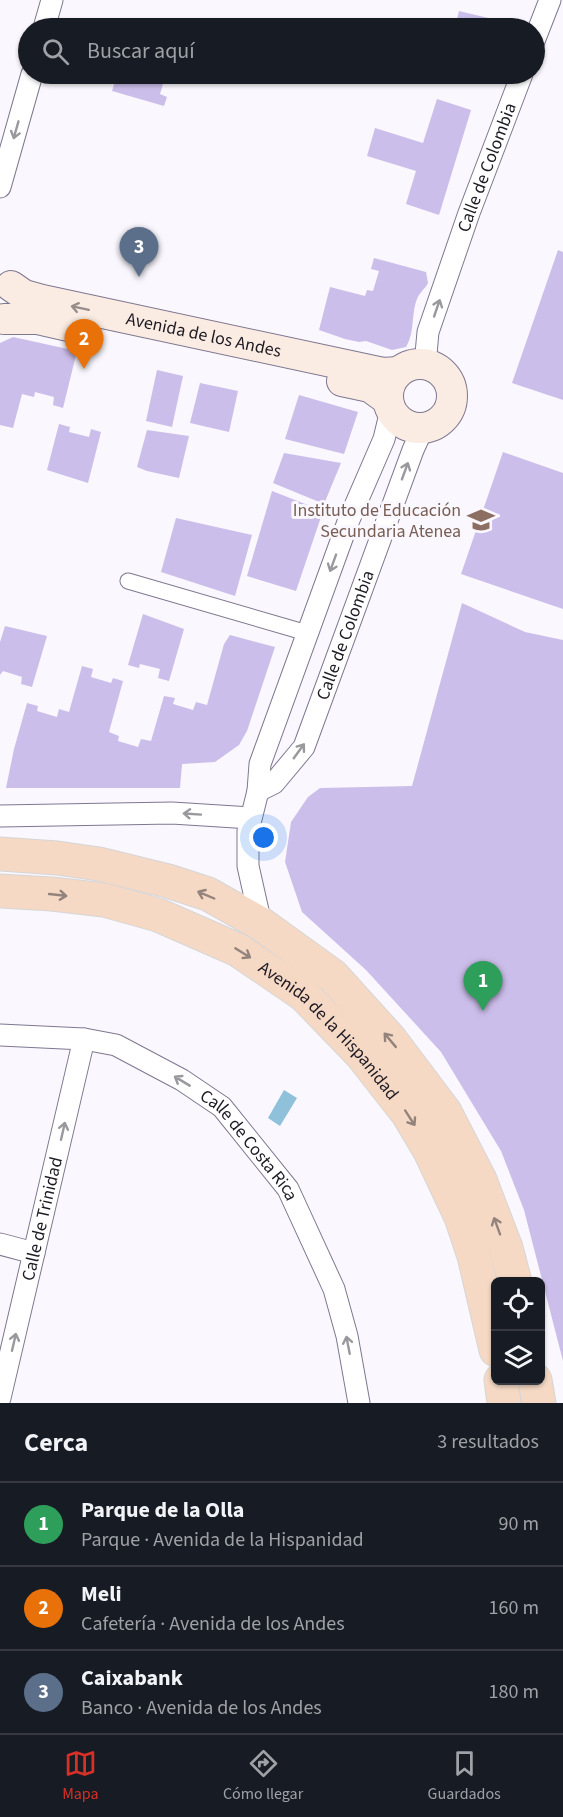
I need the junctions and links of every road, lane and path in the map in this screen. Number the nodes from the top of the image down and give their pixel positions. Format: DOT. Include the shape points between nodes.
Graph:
graph roads {
  1 [pos="52,0"];
  2 [pos="550,0"];
  3 [pos="47,18"];
  4 [pos="543,18"];
  5 [pos="29,84"];
  6 [pos="518,84"];
  7 [pos="0,187"];
  8 [pos="5,276"];
  9 [pos="2,321"];
  10 [pos="400,387"];
  11 [pos="423,428"];
  12 [pos="128,581"];
  13 [pos="307,633"];
  14 [pos="258,791"];
  15 [pos="0,816"];
  16 [pos="251,818"];
  17 [pos="0,854"];
  18 [pos="0,891"];
  19 [pos="261,924"];
  20 [pos="0,1035"];
  21 [pos="84,1039"];
  22 [pos="0,1244"];
  23 [pos="34,1253"];
  24 [pos="514,1277"];
  25 [pos="491,1332"];
  26 [pos="502,1385"];
  27 [pos="536,1385"];
  28 [pos="2,1386"];
  29 [pos="359,1403"];
  30 [pos="504,1403"];
  31 [pos="539,1403"];
  1 -- 3 [label="street"];
  2 -- 4 [label="street"];
  5 -- 7 [label="street, one-way"];
  10 -- 6 [label="street, Calle de Colombia, one-way" via="428,332"];
  8 -- 9 [label="main road" via="12,297"];
  10 -- 8 [label="main road, Avenida de los Andes, one-way" via="383,373 24,295"];
  9 -- 10 [label="main road, Avenida de los Andes" via="37,320 370,387"];
  10 -- 11 [label="main road, Avenida de los Andes" via="402,423"];
  10 -- 11 [label="main road, Avenida de los Andes" via="432,367 449,383 451,405 436,424"];
  10 -- 13 [label="street, Calle de Colombia, one-way" via="384,438"];
  14 -- 11 [label="street, Calle de Colombia, one-way" via="274,783 304,747"];
  12 -- 13 [label="street"];
  13 -- 14 [label="street, Calle de Colombia" via="260,764"];
  14 -- 16 [label="street, Calle de Colombia"];
  16 -- 15 [label="street, one-way" via="172,813"];
  16 -- 19 [label="street, Calle de Colombia" via="248,866"];
  19 -- 17 [label="main road, Avenida de la Hispanidad, one-way" via="208,894 168,881 99,864"];
  18 -- 25 [label="main road, Avenida de la Hispanidad, one-way" via="104,900 158,915 238,950 304,995 361,1054 408,1114 430,1151 461,1217"];
  24 -- 19 [label="main road, Avenida de la Hispanidad, one-way" via="480,1180 445,1112 390,1039 333,976"];
  20 -- 21 [label="street, Calle de Costa Rica"];
  23 -- 21 [label="street, Calle de Trinidad, one-way"];
  29 -- 21 [label="street, Calle de Costa Rica, one-way" via="334,1289 288,1189 222,1107 182,1080 116,1045"];
  22 -- 23 [label="street"];
  28 -- 23 [label="street, Calle de Trinidad, one-way"];
  26 -- 30 [label="main road"];
  27 -- 31 [label="main road"];
}
